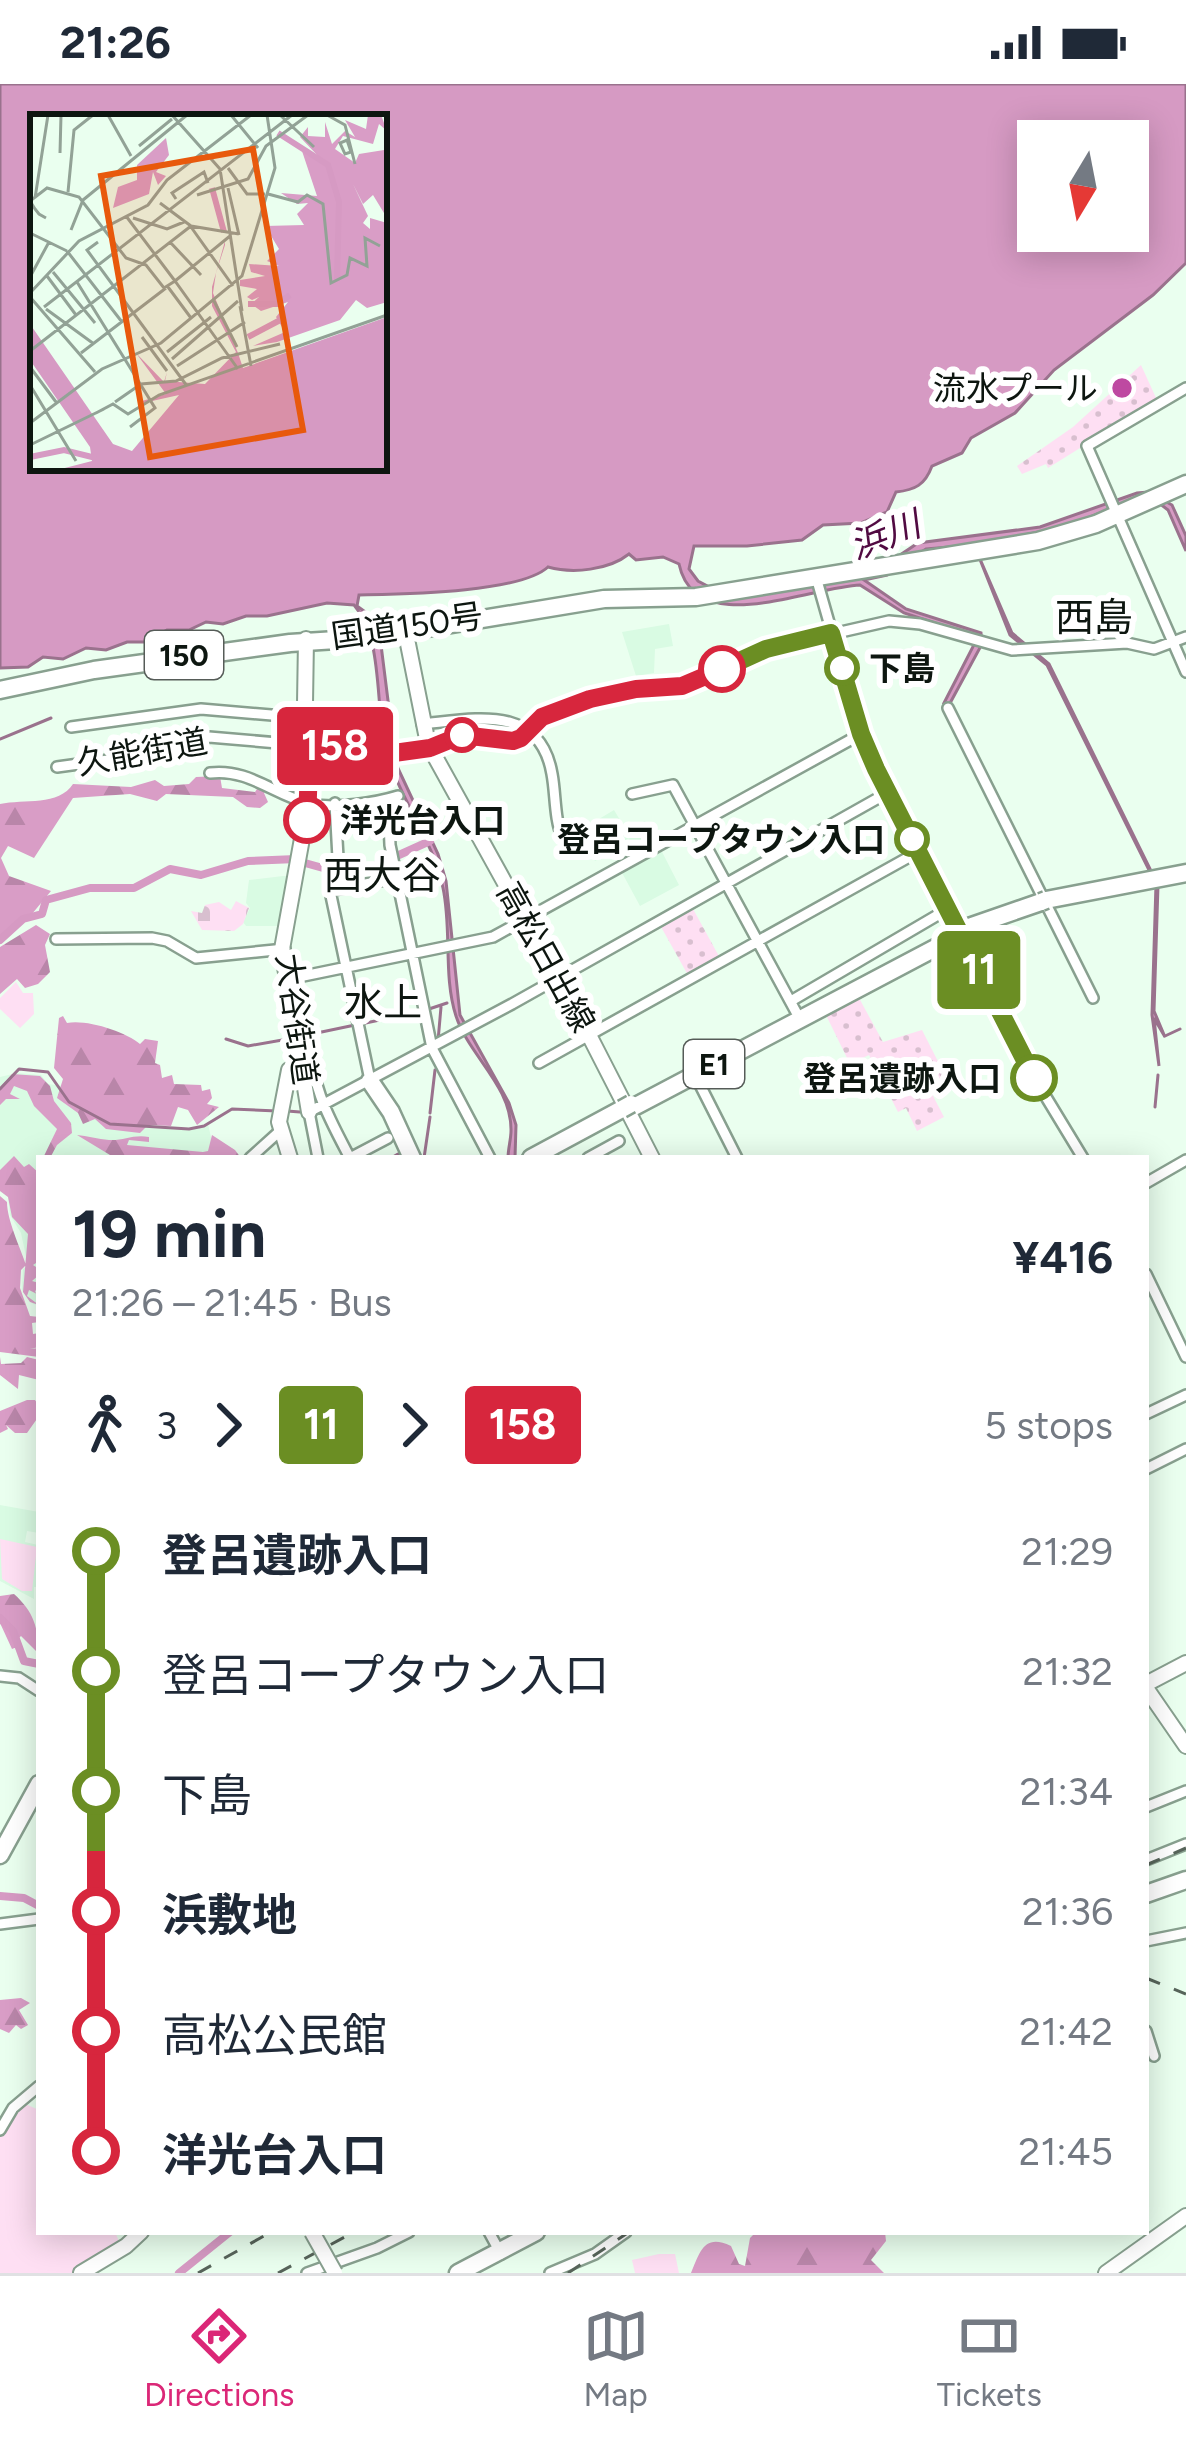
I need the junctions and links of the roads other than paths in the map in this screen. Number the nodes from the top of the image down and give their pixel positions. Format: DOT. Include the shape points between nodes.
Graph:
graph roads {
  1 [pos="1186,388"];
  2 [pos="1172,489"];
  3 [pos="1115,509"];
  4 [pos="817,581"];
  5 [pos="405,631"];
  6 [pos="831,633"];
  7 [pos="1186,637"];
  8 [pos="306,641"];
  9 [pos="1173,643"];
  10 [pos="1186,672"];
  11 [pos="0,688"];
  12 [pos="947,708"];
  13 [pos="308,718"];
  14 [pos="422,724"];
  15 [pos="71,727"];
  16 [pos="378,728"];
  17 [pos="527,731"];
  18 [pos="861,734"];
  19 [pos="309,743"];
  20 [pos="433,753"];
  21 [pos="57,767"];
  22 [pos="210,772"];
  23 [pos="889,792"];
  24 [pos="632,794"];
  25 [pos="306,802"];
  26 [pos="335,803"];
  27 [pos="695,825"];
  28 [pos="563,838"];
  29 [pos="918,852"];
  30 [pos="1186,875"];
  31 [pos="396,878"];
  32 [pos="727,882"];
  33 [pos="330,891"];
  34 [pos="948,910"];
  35 [pos="525,920"];
  36 [pos="56,939"];
  37 [pos="759,940"];
  38 [pos="283,949"];
  39 [pos="412,954"];
  40 [pos="346,967"];
  41 [pos="557,977"];
  42 [pos="289,979"];
  43 [pos="1093,998"];
  44 [pos="801,1011"];
  45 [pos="589,1035"];
  46 [pos="432,1048"];
  47 [pos="539,1063"];
  48 [pos="299,1066"];
  49 [pos="691,1069"];
  50 [pos="369,1079"];
  51 [pos="316,1109"];
  52 [pos="281,1130"];
  53 [pos="388,1138"];
  54 [pos="619,1141"];
  55 [pos="253,1155"];
  56 [pos="289,1155"];
  57 [pos="319,1155"];
  58 [pos="348,1155"];
  59 [pos="356,1155"];
  60 [pos="409,1155"];
  61 [pos="488,1155"];
  62 [pos="541,1155"];
  63 [pos="593,1155"];
  64 [pos="650,1155"];
  65 [pos="735,1155"];
  66 [pos="1081,1155"];
  67 [pos="1186,1160"];
  68 [pos="1149,1181"];
  69 [pos="1149,1280"];
  70 [pos="1186,1357"];
  71 [pos="1186,1395"];
  72 [pos="1149,1413"];
  73 [pos="1186,1451"];
  74 [pos="1149,1470"];
  75 [pos="1186,1663"];
  76 [pos="0,1676"];
  77 [pos="1149,1684"];
  78 [pos="36,1689"];
  79 [pos="1149,1690"];
  80 [pos="1186,1741"];
  81 [pos="36,1790"];
  82 [pos="1186,1791"];
  83 [pos="36,1800"];
  84 [pos="1149,1806"];
  85 [pos="1186,1844"];
  86 [pos="6,1850"];
  87 [pos="1149,1859"];
  88 [pos="0,1866"];
  89 [pos="1186,1880"];
  90 [pos="1149,1893"];
  91 [pos="36,1919"];
  92 [pos="0,1924"];
  93 [pos="1186,1933"];
  94 [pos="1149,1940"];
  95 [pos="1149,2040"];
  96 [pos="1154,2056"];
  97 [pos="36,2089"];
  98 [pos="0,2130"];
  99 [pos="1186,2216"];
  100 [pos="137,2235"];
  101 [pos="314,2235"];
  102 [pos="403,2235"];
  103 [pos="491,2235"];
  104 [pos="533,2235"];
  105 [pos="622,2235"];
  106 [pos="500,2253"];
  107 [pos="558,2272"];
  108 [pos="81,2273"];
  109 [pos="307,2273"];
  110 [pos="334,2273"];
  111 [pos="462,2273"];
  112 [pos="1106,2273"];
  1 -- 3 [label="street" via="1087,446"];
  2 -- 3 [label="highway, 150"];
  3 -- 4 [label="highway, 150" via="1052,538 913,557"];
  3 -- 9 [label="street"];
  4 -- 5 [label="highway, 国道150号 / 150" via="604,599"];
  4 -- 6 [label="street"];
  5 -- 8 [label="highway, 国道150号 / 150"];
  5 -- 14 [label="main road, 高松日出線"];
  6 -- 9 [label="street" via="904,621 1029,649"];
  6 -- 17 [label="street" via="755,653 688,685 590,699"];
  6 -- 18 [label="street"];
  7 -- 9 [label="street"];
  8 -- 11 [label="highway, 国道150号 / 150"];
  8 -- 11 [label="highway, 国道150号 / 150" via="81,669"];
  8 -- 13 [label="main road, 大谷街道"];
  9 -- 10 [label="street"];
  12 -- 43 [label="street"];
  13 -- 15 [label="street" via="201,709"];
  13 -- 16 [label="street"];
  13 -- 19 [label="main road, 大谷街道"];
  14 -- 17 [label="street" via="501,718"];
  14 -- 20 [label="main road, 高松日出線"];
  17 -- 20 [label="street, 久能街道" via="513,741 462,735"];
  17 -- 28 [label="street" via="550,765"];
  18 -- 23 [label="street"];
  18 -- 27 [label="street"];
  19 -- 20 [label="street, 久能街道"];
  19 -- 21 [label="street, 久能街道" via="205,737"];
  19 -- 25 [label="main road, 大谷街道"];
  20 -- 35 [label="main road, 高松日出線"];
  22 -- 25 [label="street" via="254,778"];
  23 -- 29 [label="street"];
  23 -- 32 [label="street"];
  24 -- 27 [label="street" via="671,783"];
  25 -- 26 [label="street"];
  25 -- 38 [label="main road, 大谷街道" via="305,850"];
  26 -- 31 [label="street" via="393,797"];
  26 -- 33 [label="street"];
  27 -- 32 [label="street"];
  27 -- 35 [label="street"];
  29 -- 34 [label="street"];
  29 -- 37 [label="street"];
  30 -- 44 [label="highway, E1" via="1044,903 960,933"];
  31 -- 33 [label="street"];
  31 -- 39 [label="street"];
  32 -- 37 [label="street"];
  32 -- 41 [label="street"];
  33 -- 40 [label="street"];
  34 -- 44 [label="street"];
  34 -- 66 [label="street"];
  35 -- 39 [label="street" via="494,937"];
  35 -- 41 [label="main road, 高松日出線"];
  36 -- 38 [label="street" via="152,938 194,958"];
  37 -- 44 [label="street"];
  37 -- 45 [label="street"];
  38 -- 42 [label="main road, 大谷街道"];
  38 -- 48 [label="main road, 大谷街道"];
  39 -- 40 [label="street"];
  39 -- 46 [label="street"];
  40 -- 42 [label="street"];
  40 -- 50 [label="street"];
  41 -- 45 [label="main road, 高松日出線"];
  41 -- 46 [label="street"];
  42 -- 51 [label="main road, 大谷街道"];
  44 -- 62 [label="highway, E1"];
  45 -- 47 [label="street"];
  45 -- 64 [label="main road, 高松日出線"];
  46 -- 50 [label="street"];
  46 -- 61 [label="street"];
  48 -- 51 [label="main road, 大谷街道"];
  48 -- 52 [label="main road, 大谷街道" via="289,1070"];
  49 -- 65 [label="street"];
  50 -- 51 [label="street"];
  50 -- 60 [label="highway"];
  51 -- 52 [label="main road, 大谷街道"];
  51 -- 57 [label="street"];
  51 -- 58 [label="street"];
  52 -- 55 [label="street"];
  52 -- 56 [label="main road, 大谷街道"];
  53 -- 59 [label="street"];
  54 -- 63 [label="street"];
  67 -- 68 [label="street"];
  69 -- 70 [label="street"];
  71 -- 72 [label="street"];
  73 -- 74 [label="street"];
  75 -- 77 [label="main road"];
  76 -- 78 [label="street"];
  79 -- 80 [label="main road"];
  81 -- 86 [label="highway"];
  82 -- 84 [label="street"];
  83 -- 86 [label="highway"];
  85 -- 87 [label="street"];
  86 -- 88 [label="highway"];
  89 -- 90 [label="highway"];
  91 -- 92 [label="street"];
  93 -- 94 [label="street"];
  95 -- 96 [label="street"];
  97 -- 98 [label="street"];
  99 -- 112 [label="main road"];
  100 -- 108 [label="main road"];
  101 -- 110 [label="main road, bridge"];
  102 -- 109 [label="street"];
  103 -- 106 [label="street"];
  104 -- 106 [label="highway"];
  105 -- 107 [label="street"];
  106 -- 111 [label="highway"];
}
